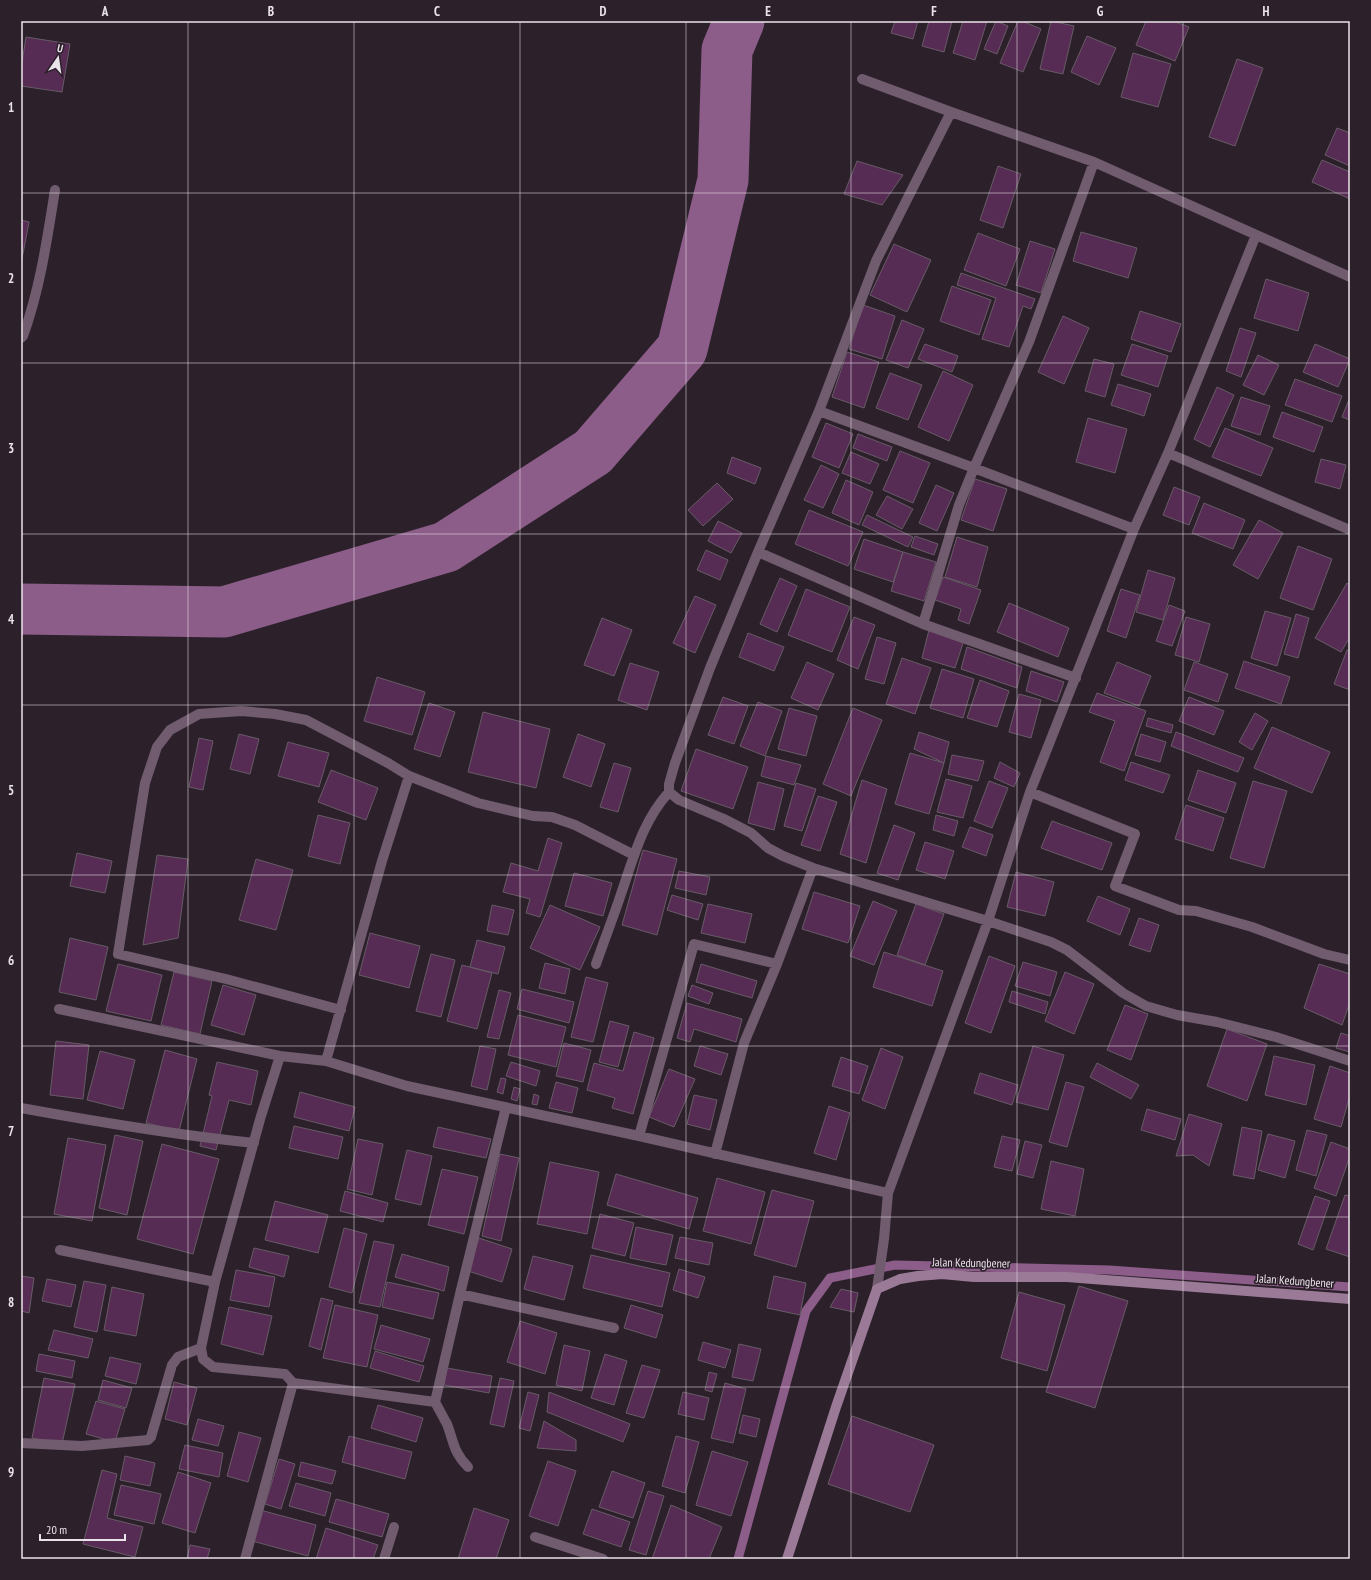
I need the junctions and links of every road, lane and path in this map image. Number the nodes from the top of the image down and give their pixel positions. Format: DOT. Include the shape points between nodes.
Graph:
graph roads {
  1 [pos="862,79"];
  2 [pos="951,112"];
  3 [pos="1094,162"];
  4 [pos="55,190"];
  5 [pos="1256,235"];
  6 [pos="1350,277"];
  7 [pos="21,338"];
  8 [pos="820,411"];
  9 [pos="1168,453"];
  10 [pos="974,468"];
  11 [pos="1134,530"];
  12 [pos="1350,530"];
  13 [pos="758,552"];
  14 [pos="923,624"];
  15 [pos="1076,678"];
  16 [pos="409,776"];
  17 [pos="669,792"];
  18 [pos="1030,792"];
  19 [pos="634,855"];
  20 [pos="813,868"];
  21 [pos="988,921"];
  22 [pos="1350,960"];
  23 [pos="596,964"];
  24 [pos="777,964"];
  25 [pos="59,1009"];
  26 [pos="341,1010"];
  27 [pos="280,1056"];
  28 [pos="1350,1060"];
  29 [pos="326,1061"];
  30 [pos="21,1108"];
  31 [pos="506,1108"];
  32 [pos="639,1136"];
  33 [pos="254,1143"];
  34 [pos="715,1154"];
  35 [pos="888,1192"];
  36 [pos="60,1250"];
  37 [pos="215,1282"];
  38 [pos="877,1290"];
  39 [pos="460,1294"];
  40 [pos="1350,1299"];
  41 [pos="614,1328"];
  42 [pos="201,1348"];
  43 [pos="293,1383"];
  44 [pos="435,1402"];
  45 [pos="21,1443"];
  46 [pos="468,1467"];
  47 [pos="394,1527"];
  48 [pos="535,1537"];
  49 [pos="245,1559"];
  50 [pos="384,1559"];
  51 [pos="603,1559"];
  52 [pos="787,1559"];
  1 -- 2 [label="street"];
  2 -- 3 [label="street"];
  2 -- 8 [label="street" via="876,261"];
  3 -- 5 [label="street"];
  3 -- 10 [label="street" via="1029,342"];
  4 -- 7 [label="street" via="33,309"];
  5 -- 6 [label="street"];
  5 -- 9 [label="street"];
  8 -- 10 [label="street"];
  8 -- 13 [label="street"];
  9 -- 11 [label="street"];
  9 -- 12 [label="street"];
  10 -- 11 [label="street"];
  10 -- 14 [label="street" via="959,505"];
  11 -- 15 [label="street"];
  13 -- 14 [label="street"];
  13 -- 17 [label="street" via="710,668 675,763"];
  14 -- 15 [label="street"];
  15 -- 18 [label="street"];
  16 -- 19 [label="street" via="478,803 576,825"];
  16 -- 26 [label="street" via="382,861"];
  16 -- 26 [label="street" via="306,720 241,711 199,714 170,730 157,747 145,783 118,954 226,979"];
  17 -- 19 [label="street" via="651,815"];
  17 -- 20 [label="street" via="680,800 751,833 768,848 783,856"];
  18 -- 21 [label="street"];
  18 -- 22 [label="street" via="1135,834 1115,886 1179,910 1252,927 1324,954"];
  19 -- 23 [label="street"];
  20 -- 21 [label="street"];
  20 -- 24 [label="street"];
  21 -- 28 [label="street" via="1067,950 1123,994 1146,1006 1276,1036"];
  21 -- 35 [label="street"];
  24 -- 32 [label="street" via="694,944"];
  24 -- 34 [label="street" via="744,1043"];
  25 -- 27 [label="street"];
  26 -- 29 [label="street"];
  27 -- 29 [label="street"];
  27 -- 33 [label="street"];
  29 -- 31 [label="street" via="407,1086"];
  30 -- 33 [label="street"];
  31 -- 32 [label="street"];
  31 -- 39 [label="street"];
  32 -- 34 [label="street"];
  33 -- 37 [label="street"];
  34 -- 35 [label="street"];
  35 -- 38 [label="street"];
  36 -- 37 [label="street"];
  37 -- 42 [label="street"];
  38 -- 40 [label="street, Jalan Kedungbener" via="900,1279 942,1274 974,1277 1067,1277"];
  38 -- 52 [label="street"];
  39 -- 41 [label="street"];
  39 -- 44 [label="street"];
  42 -- 43 [label="street" via="203,1359 213,1367 285,1374"];
  42 -- 45 [label="street" via="178,1357 172,1365 148,1440 82,1446"];
  43 -- 44 [label="street"];
  43 -- 49 [label="street"];
  44 -- 46 [label="street" via="447,1425 457,1454"];
  47 -- 50 [label="street"];
  48 -- 51 [label="street"];
}
